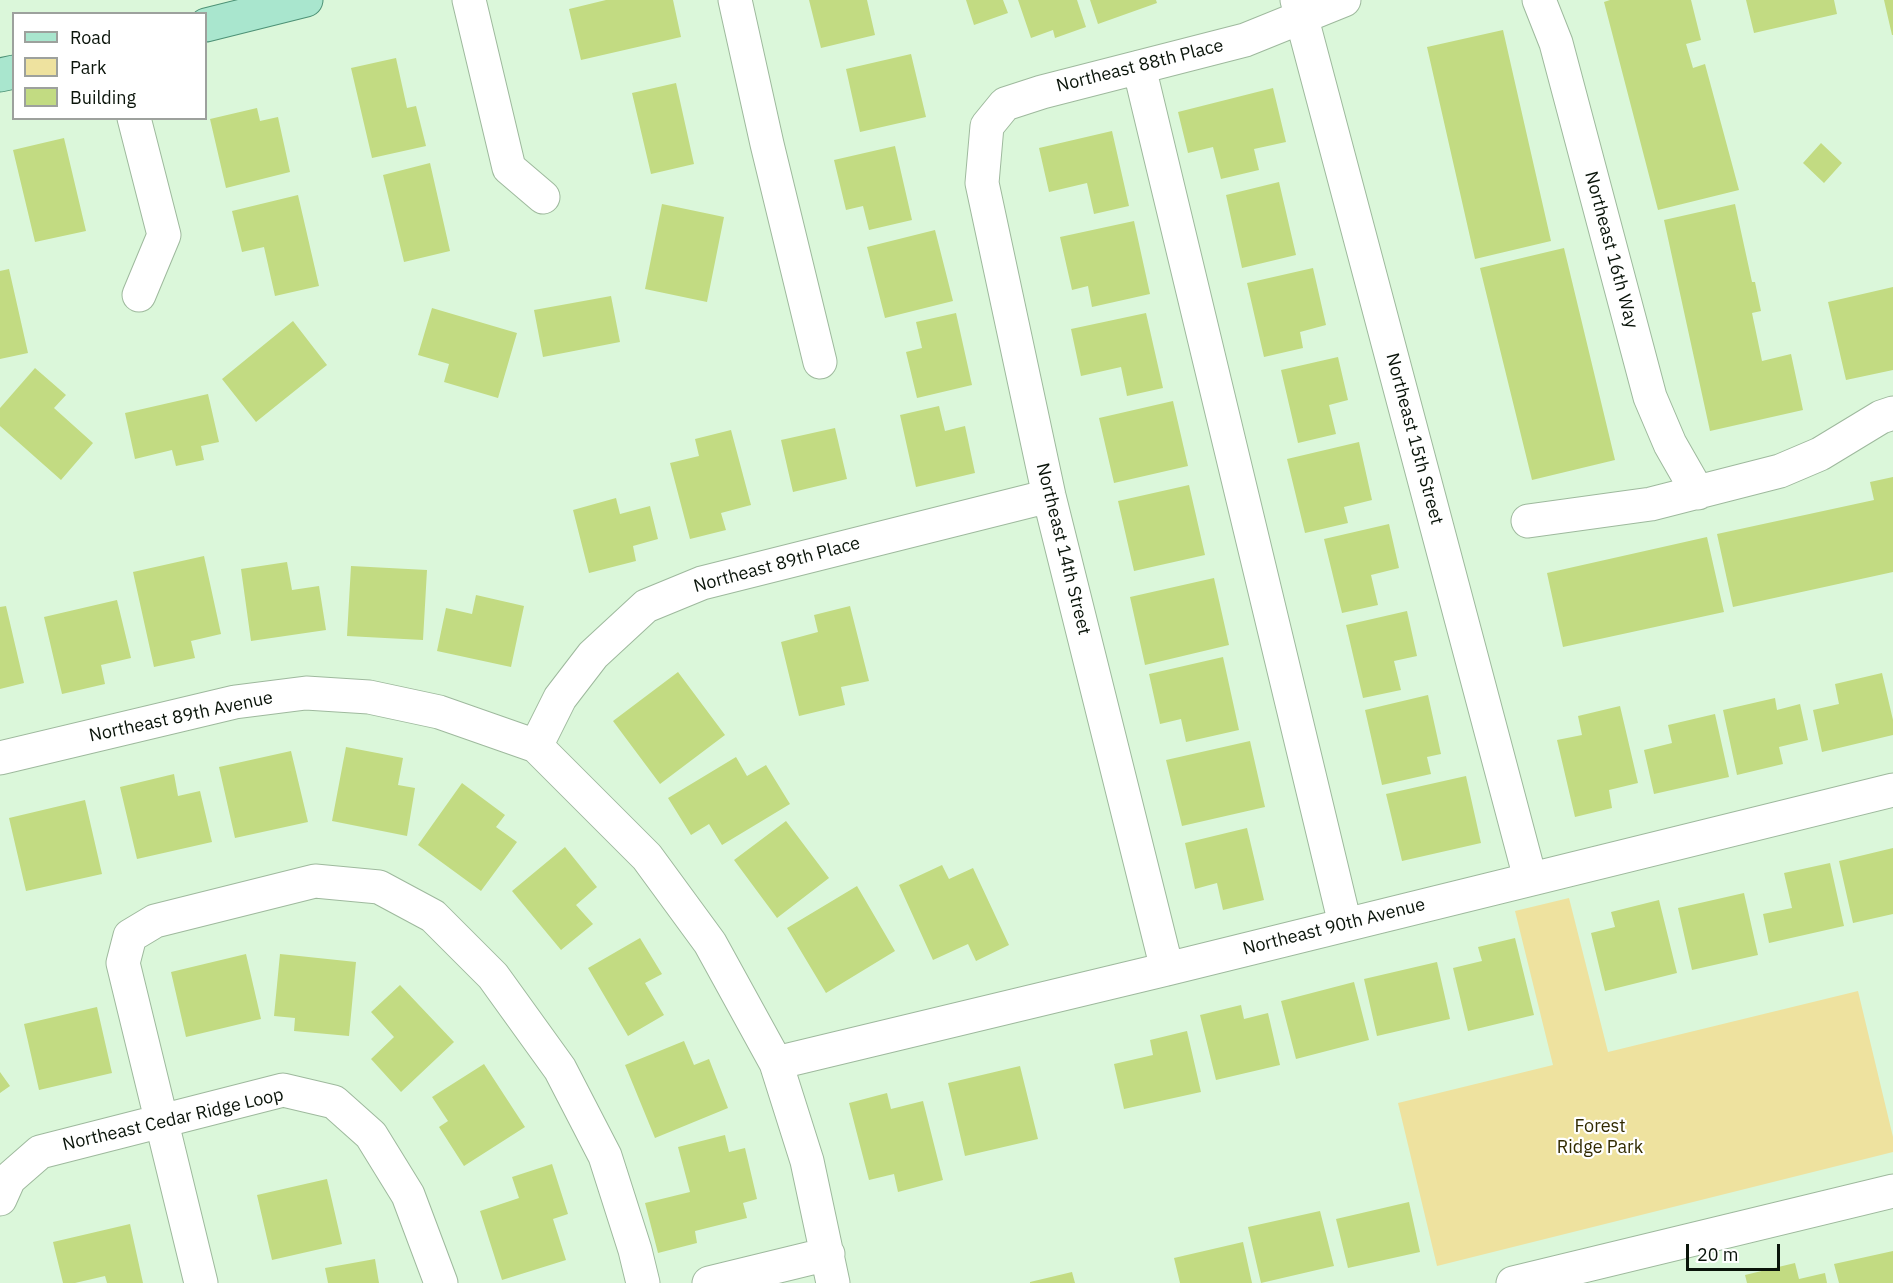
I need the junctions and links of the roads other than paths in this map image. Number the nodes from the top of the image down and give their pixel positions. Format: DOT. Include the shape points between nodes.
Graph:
graph roads {
  1 [pos="306,0"];
  2 [pos="470,0"];
  3 [pos="735,0"];
  4 [pos="1344,0"];
  5 [pos="1539,0"];
  6 [pos="1299,8"];
  7 [pos="207,25"];
  8 [pos="1139,67"];
  9 [pos="135,120"];
  10 [pos="987,126"];
  11 [pos="543,197"];
  12 [pos="139,295"];
  13 [pos="820,362"];
  14 [pos="1893,413"];
  15 [pos="1698,493"];
  16 [pos="1049,496"];
  17 [pos="1528,520"];
  18 [pos="536,746"];
  19 [pos="0,758"];
  20 [pos="1893,790"];
  21 [pos="1530,878"];
  22 [pos="1345,924"];
  23 [pos="1167,969"];
  24 [pos="776,1063"];
  25 [pos="162,1121"];
  26 [pos="1893,1191"];
  27 [pos="0,1199"];
  28 [pos="830,1268"];
  29 [pos="1520,1282"];
  30 [pos="201,1283"];
  31 [pos="441,1283"];
  32 [pos="643,1283"];
  33 [pos="709,1283"];
  1 -- 7 [label="main road"];
  2 -- 11 [label="street" via="509,168"];
  3 -- 13 [label="street"];
  4 -- 6 [label="street, Northeast 88th Place"];
  5 -- 15 [label="street, Northeast 16th Way" via="1556,43 1650,397 1670,444"];
  6 -- 8 [label="street, Northeast 88th Place" via="1245,40"];
  6 -- 21 [label="street, Northeast 15th Street"];
  8 -- 10 [label="street, Northeast 88th Place" via="1005,104"];
  8 -- 22 [label="street"];
  9 -- 12 [label="street" via="164,235"];
  10 -- 16 [label="street, Northeast 14th Street" via="981,183"];
  14 -- 15 [label="street" via="1820,454 1780,471"];
  15 -- 17 [label="street" via="1651,504"];
  16 -- 18 [label="street, Northeast 89th Place" via="702,583 646,606 593,655 560,698"];
  16 -- 23 [label="street, Northeast 14th Street"];
  18 -- 19 [label="street, Northeast 89th Avenue" via="439,712 369,697 306,693 235,702"];
  18 -- 24 [label="street" via="647,857 710,943"];
  20 -- 21 [label="street, Northeast 90th Avenue"];
  21 -- 22 [label="street, Northeast 90th Avenue"];
  22 -- 23 [label="street, Northeast 90th Avenue"];
  23 -- 24 [label="street, Northeast 90th Avenue"];
  24 -- 28 [label="street" via="807,1161"];
  25 -- 27 [label="street, Northeast Cedar Ridge Loop" via="40,1152 9,1179"];
  25 -- 30 [label="street"];
  25 -- 31 [label="street, Northeast Cedar Ridge Loop" via="283,1090 334,1102 371,1135 408,1195"];
  25 -- 32 [label="street" via="123,963 130,936 155,921 315,880 379,887 433,916 493,976 560,1069 605,1156"];
  26 -- 29 [label="street"];
  28 -- 33 [label="street"];
}
